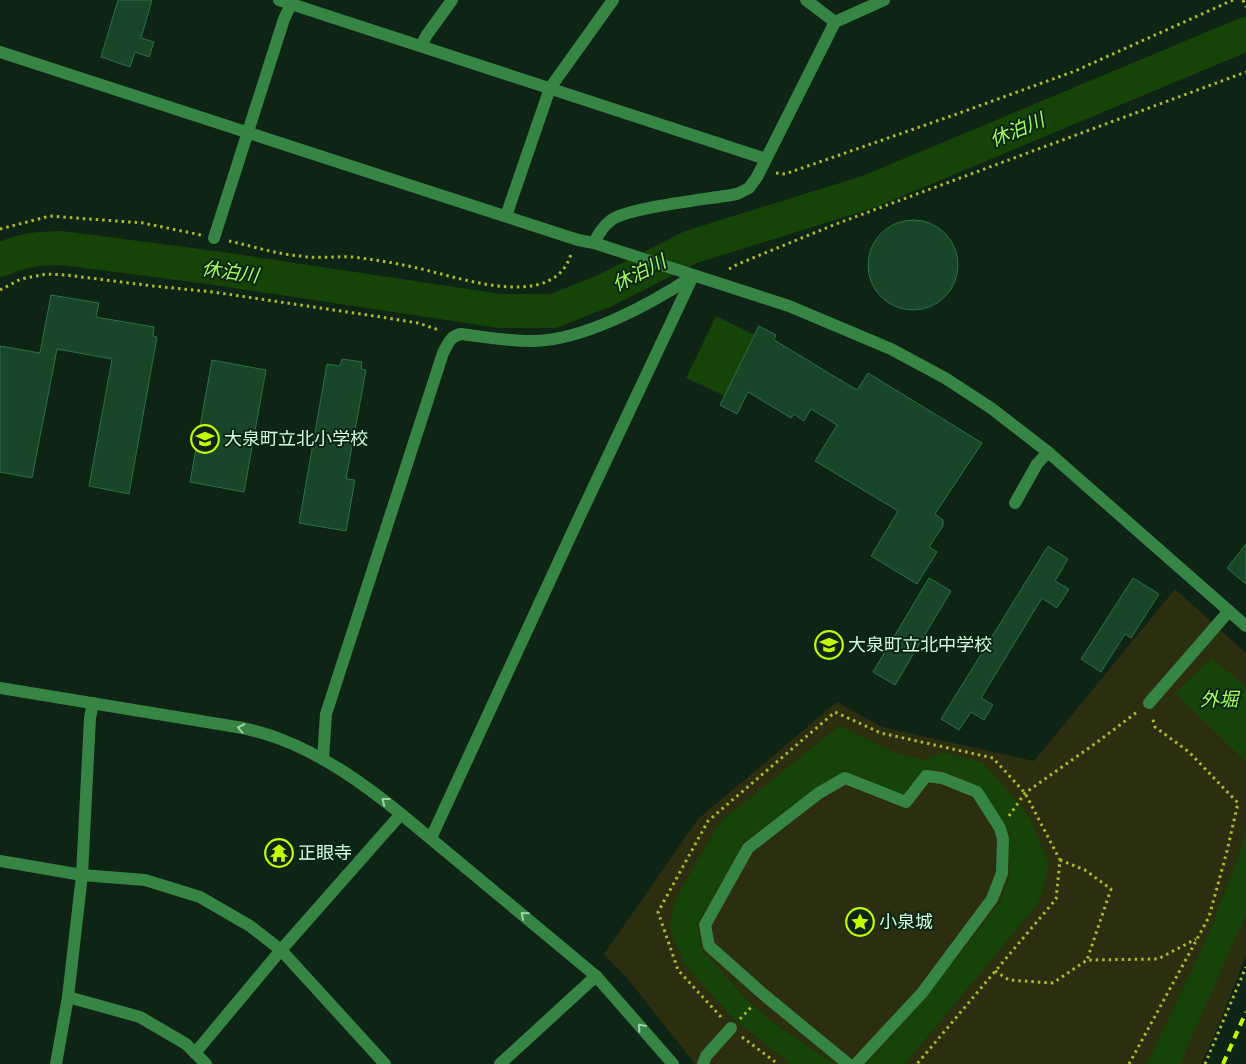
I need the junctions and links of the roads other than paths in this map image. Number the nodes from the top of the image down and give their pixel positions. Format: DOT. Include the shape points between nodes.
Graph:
graph roads {
  1 [pos="452,0"];
  2 [pos="613,0"];
  3 [pos="806,0"];
  4 [pos="884,0"];
  5 [pos="288,1"];
  6 [pos="835,22"];
  7 [pos="422,45"];
  8 [pos="0,52"];
  9 [pos="550,88"];
  10 [pos="247,132"];
  11 [pos="766,159"];
  12 [pos="506,216"];
  13 [pos="214,238"];
  14 [pos="594,243"];
  15 [pos="693,276"];
  16 [pos="1048,452"];
  17 [pos="1015,503"];
  18 [pos="1229,611"];
  19 [pos="1246,626"];
  20 [pos="0,688"];
  21 [pos="93,703"];
  22 [pos="1149,703"];
  23 [pos="323,759"];
  24 [pos="401,814"];
  25 [pos="432,838"];
  26 [pos="0,861"];
  27 [pos="82,875"];
  28 [pos="281,950"];
  29 [pos="596,976"];
  30 [pos="68,997"];
  31 [pos="731,1028"];
  32 [pos="195,1053"];
  33 [pos="56,1064"];
  34 [pos="206,1064"];
  35 [pos="385,1064"];
  36 [pos="500,1064"];
  37 [pos="673,1064"];
  38 [pos="703,1064"];
  39 [pos="848,1064"];
  40 [pos="856,1064"];
  1 -- 7 [label="street"];
  2 -- 9 [label="street"];
  3 -- 6 [label="street"];
  4 -- 6 [label="street"];
  5 -- 7 [label="street"];
  5 -- 10 [label="street"];
  6 -- 11 [label="street"];
  7 -- 9 [label="street"];
  8 -- 10 [label="street"];
  9 -- 11 [label="street"];
  9 -- 12 [label="street"];
  10 -- 12 [label="street"];
  10 -- 13 [label="street"];
  11 -- 14 [label="street" via="749,188 737,194 638,210 616,217 602,229"];
  12 -- 14 [label="street"];
  14 -- 15 [label="street"];
  15 -- 16 [label="street" via="789,306 891,349 991,408"];
  15 -- 23 [label="street" via="656,299 565,338 531,341 461,334 451,339 440,362 326,714"];
  15 -- 25 [label="street"];
  16 -- 17 [label="street" via="1037,464"];
  16 -- 18 [label="street"];
  18 -- 19 [label="street"];
  18 -- 22 [label="street"];
  20 -- 21 [label="street"];
  23 -- 21 [label="street, one-way" via="280,739 243,728"];
  21 -- 27 [label="street"];
  24 -- 23 [label="street, one-way" via="370,789"];
  24 -- 25 [label="street"];
  24 -- 28 [label="street"];
  29 -- 25 [label="street, one-way"];
  26 -- 27 [label="street"];
  27 -- 28 [label="street" via="145,880 200,897 250,926"];
  27 -- 30 [label="street"];
  28 -- 32 [label="street"];
  28 -- 35 [label="street"];
  29 -- 36 [label="street"];
  37 -- 29 [label="street, one-way"];
  30 -- 32 [label="street" via="140,1017 186,1044"];
  30 -- 33 [label="street"];
  31 -- 38 [label="street" via="706,1056"];
  32 -- 34 [label="street"];
  39 -- 40 [label="street" via="709,946 705,925 748,848 820,793 845,778 906,802 926,776 942,778 977,792 1000,828 1003,839 1002,873 992,898 922,992"];
}
